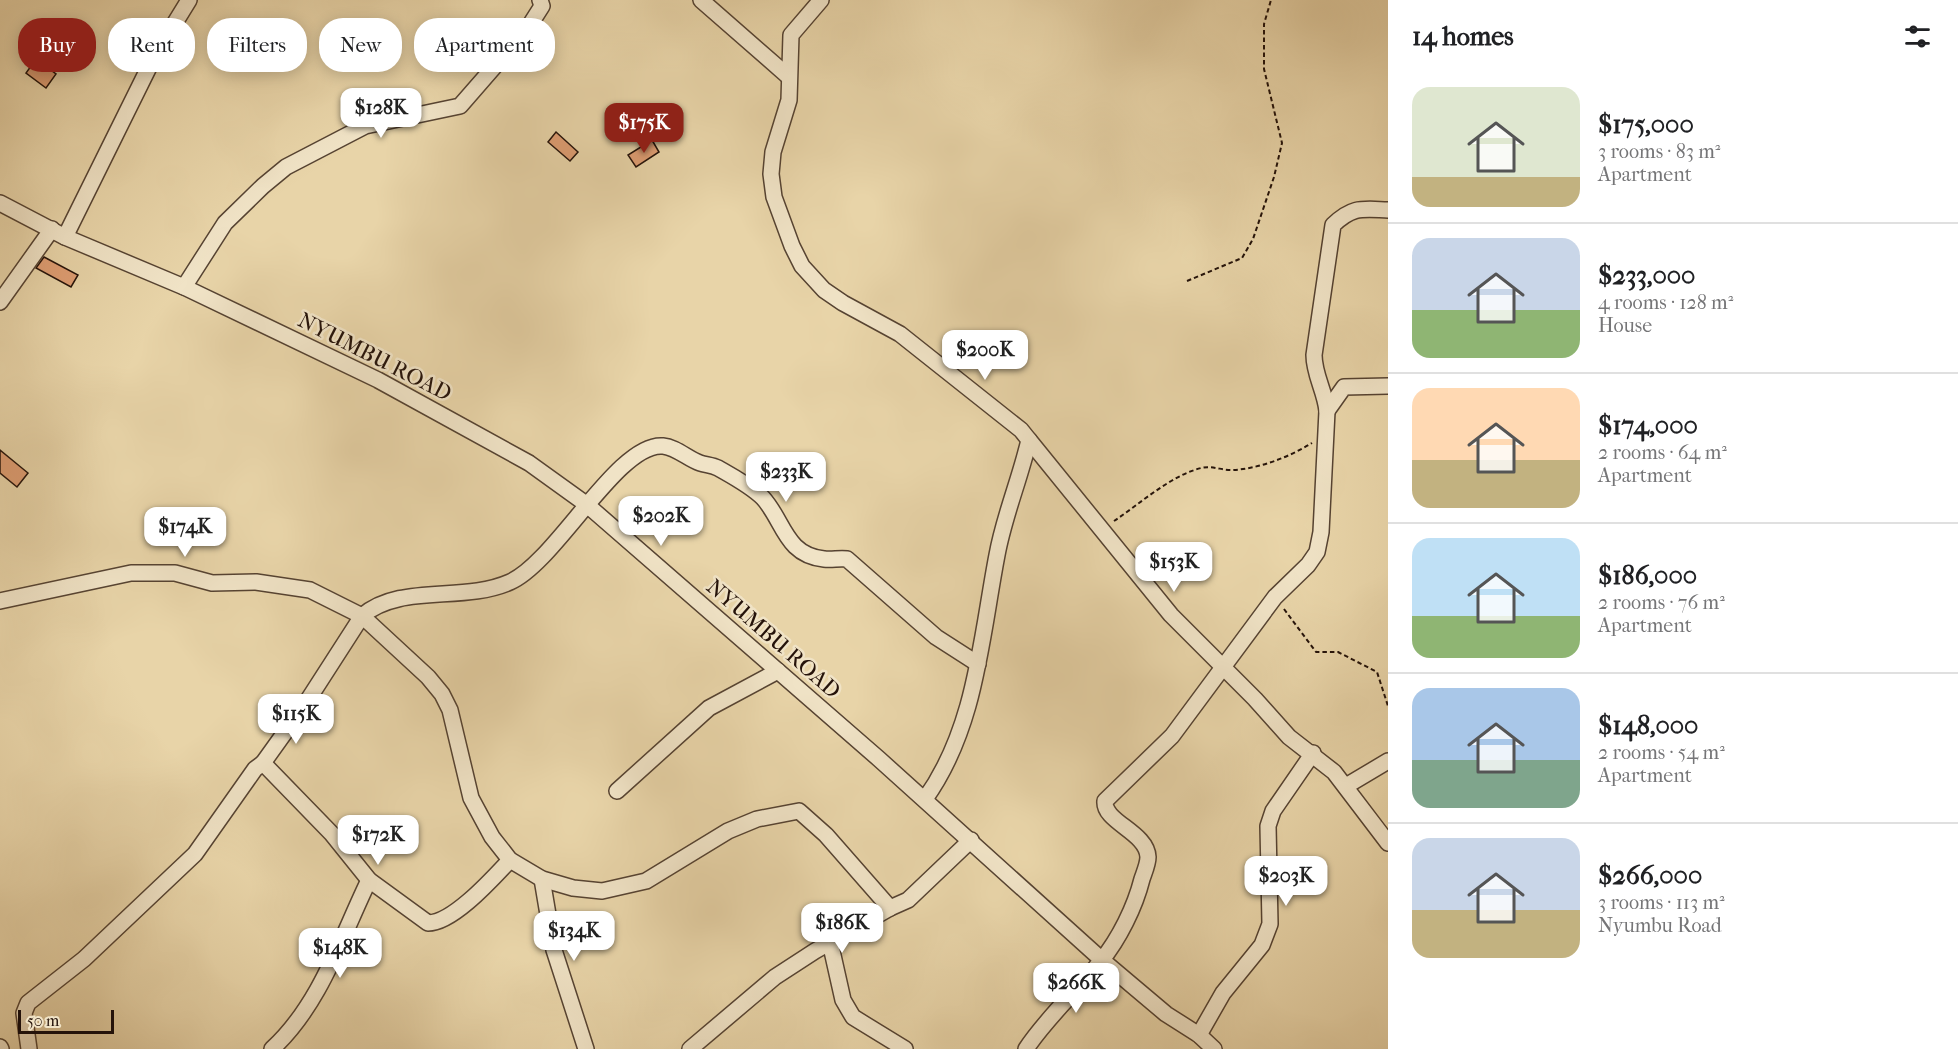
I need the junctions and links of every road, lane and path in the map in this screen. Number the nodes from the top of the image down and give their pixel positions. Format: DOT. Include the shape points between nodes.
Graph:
graph roads {
  1 [pos="189,0"];
  2 [pos="540,0"];
  3 [pos="701,0"];
  4 [pos="821,0"];
  5 [pos="1271,0"];
  6 [pos="789,77"];
  7 [pos="0,203"];
  8 [pos="1388,210"];
  9 [pos="58,233"];
  10 [pos="1187,280"];
  11 [pos="184,287"];
  12 [pos="0,302"];
  13 [pos="1388,386"];
  14 [pos="1327,411"];
  15 [pos="1325,436"];
  16 [pos="1029,440"];
  17 [pos="586,504"];
  18 [pos="1101,530"];
  19 [pos="1275,597"];
  20 [pos="0,601"];
  21 [pos="362,616"];
  22 [pos="978,664"];
  23 [pos="1224,667"];
  24 [pos="778,671"];
  25 [pos="1388,706"];
  26 [pos="1312,753"];
  27 [pos="1388,761"];
  28 [pos="263,763"];
  29 [pos="1346,786"];
  30 [pos="617,791"];
  31 [pos="925,800"];
  32 [pos="971,840"];
  33 [pos="1388,843"];
  34 [pos="510,860"];
  35 [pos="542,879"];
  36 [pos="369,880"];
  37 [pos="890,908"];
  38 [pos="830,942"];
  39 [pos="1102,960"];
  40 [pos="1199,1035"];
  41 [pos="29,1049"];
  42 [pos="272,1049"];
  43 [pos="586,1049"];
  44 [pos="690,1049"];
  45 [pos="905,1049"];
  46 [pos="1026,1049"];
  47 [pos="1214,1049"];
  1 -- 9 [label="street"];
  2 -- 11 [label="street" via="542,6 537,15 460,106 365,126 286,167 225,223"];
  3 -- 6 [label="street"];
  4 -- 6 [label="street" via="791,35"];
  5 -- 10 [label="path" via="1264,24 1264,69 1282,142 1275,177 1253,240 1242,258"];
  6 -- 16 [label="street" via="789,100 773,152 771,174 774,197 802,266 813,280 843,303 900,334"];
  7 -- 9 [label="street, NYUMBU ROAD"];
  8 -- 14 [label="street" via="1346,212 1333,225 1314,355"];
  9 -- 11 [label="street, NYUMBU ROAD"];
  9 -- 12 [label="street"];
  11 -- 17 [label="street, NYUMBU ROAD" via="378,380 481,435"];
  13 -- 14 [label="street" via="1344,387"];
  14 -- 15 [label="street"];
  15 -- 18 [label="path" via="1272,462 1233,471 1202,467 1178,478"];
  15 -- 19 [label="street" via="1317,552"];
  16 -- 18 [label="street"];
  16 -- 22 [label="street" via="1003,527"];
  17 -- 21 [label="street" via="541,561 511,582 469,594 390,598"];
  17 -- 22 [label="street" via="622,468 650,448 664,446 713,465 760,496 789,543 825,560 847,559 936,637"];
  17 -- 24 [label="street, NYUMBU ROAD"];
  18 -- 23 [label="street" via="1171,615"];
  19 -- 23 [label="street"];
  19 -- 25 [label="path" via="1316,652 1338,652 1377,672"];
  20 -- 21 [label="street" via="131,573 174,573 212,583 256,582 310,590"];
  21 -- 28 [label="street"];
  21 -- 34 [label="street" via="442,694 450,710 471,798"];
  22 -- 31 [label="street" via="959,736"];
  23 -- 26 [label="street" via="1289,737"];
  23 -- 39 [label="street" via="1172,736 1105,801 1108,814 1139,839 1148,857 1136,900"];
  24 -- 30 [label="street" via="709,708"];
  24 -- 31 [label="street, NYUMBU ROAD"];
  26 -- 29 [label="street"];
  26 -- 40 [label="street" via="1277,804 1268,826 1270,924 1262,945 1223,993"];
  27 -- 29 [label="street"];
  28 -- 36 [label="street" via="332,834"];
  28 -- 41 [label="street" via="195,854 84,959 28,1003 24,1013"];
  29 -- 33 [label="street"];
  31 -- 32 [label="street, NYUMBU ROAD"];
  32 -- 37 [label="street" via="908,900"];
  32 -- 39 [label="street, NYUMBU ROAD"];
  34 -- 35 [label="street"];
  34 -- 36 [label="street" via="480,890 437,923 428,923"];
  35 -- 37 [label="street" via="602,891 646,881 728,831 757,819 799,811 826,835"];
  35 -- 43 [label="street" via="554,950"];
  36 -- 42 [label="street" via="307,1009 292,1031"];
  37 -- 38 [label="street"];
  38 -- 44 [label="street" via="775,977"];
  38 -- 45 [label="street" via="843,1000 853,1017"];
  39 -- 40 [label="street, NYUMBU ROAD" via="1166,1014"];
  39 -- 46 [label="street"];
  40 -- 47 [label="street, NYUMBU ROAD"];
}
